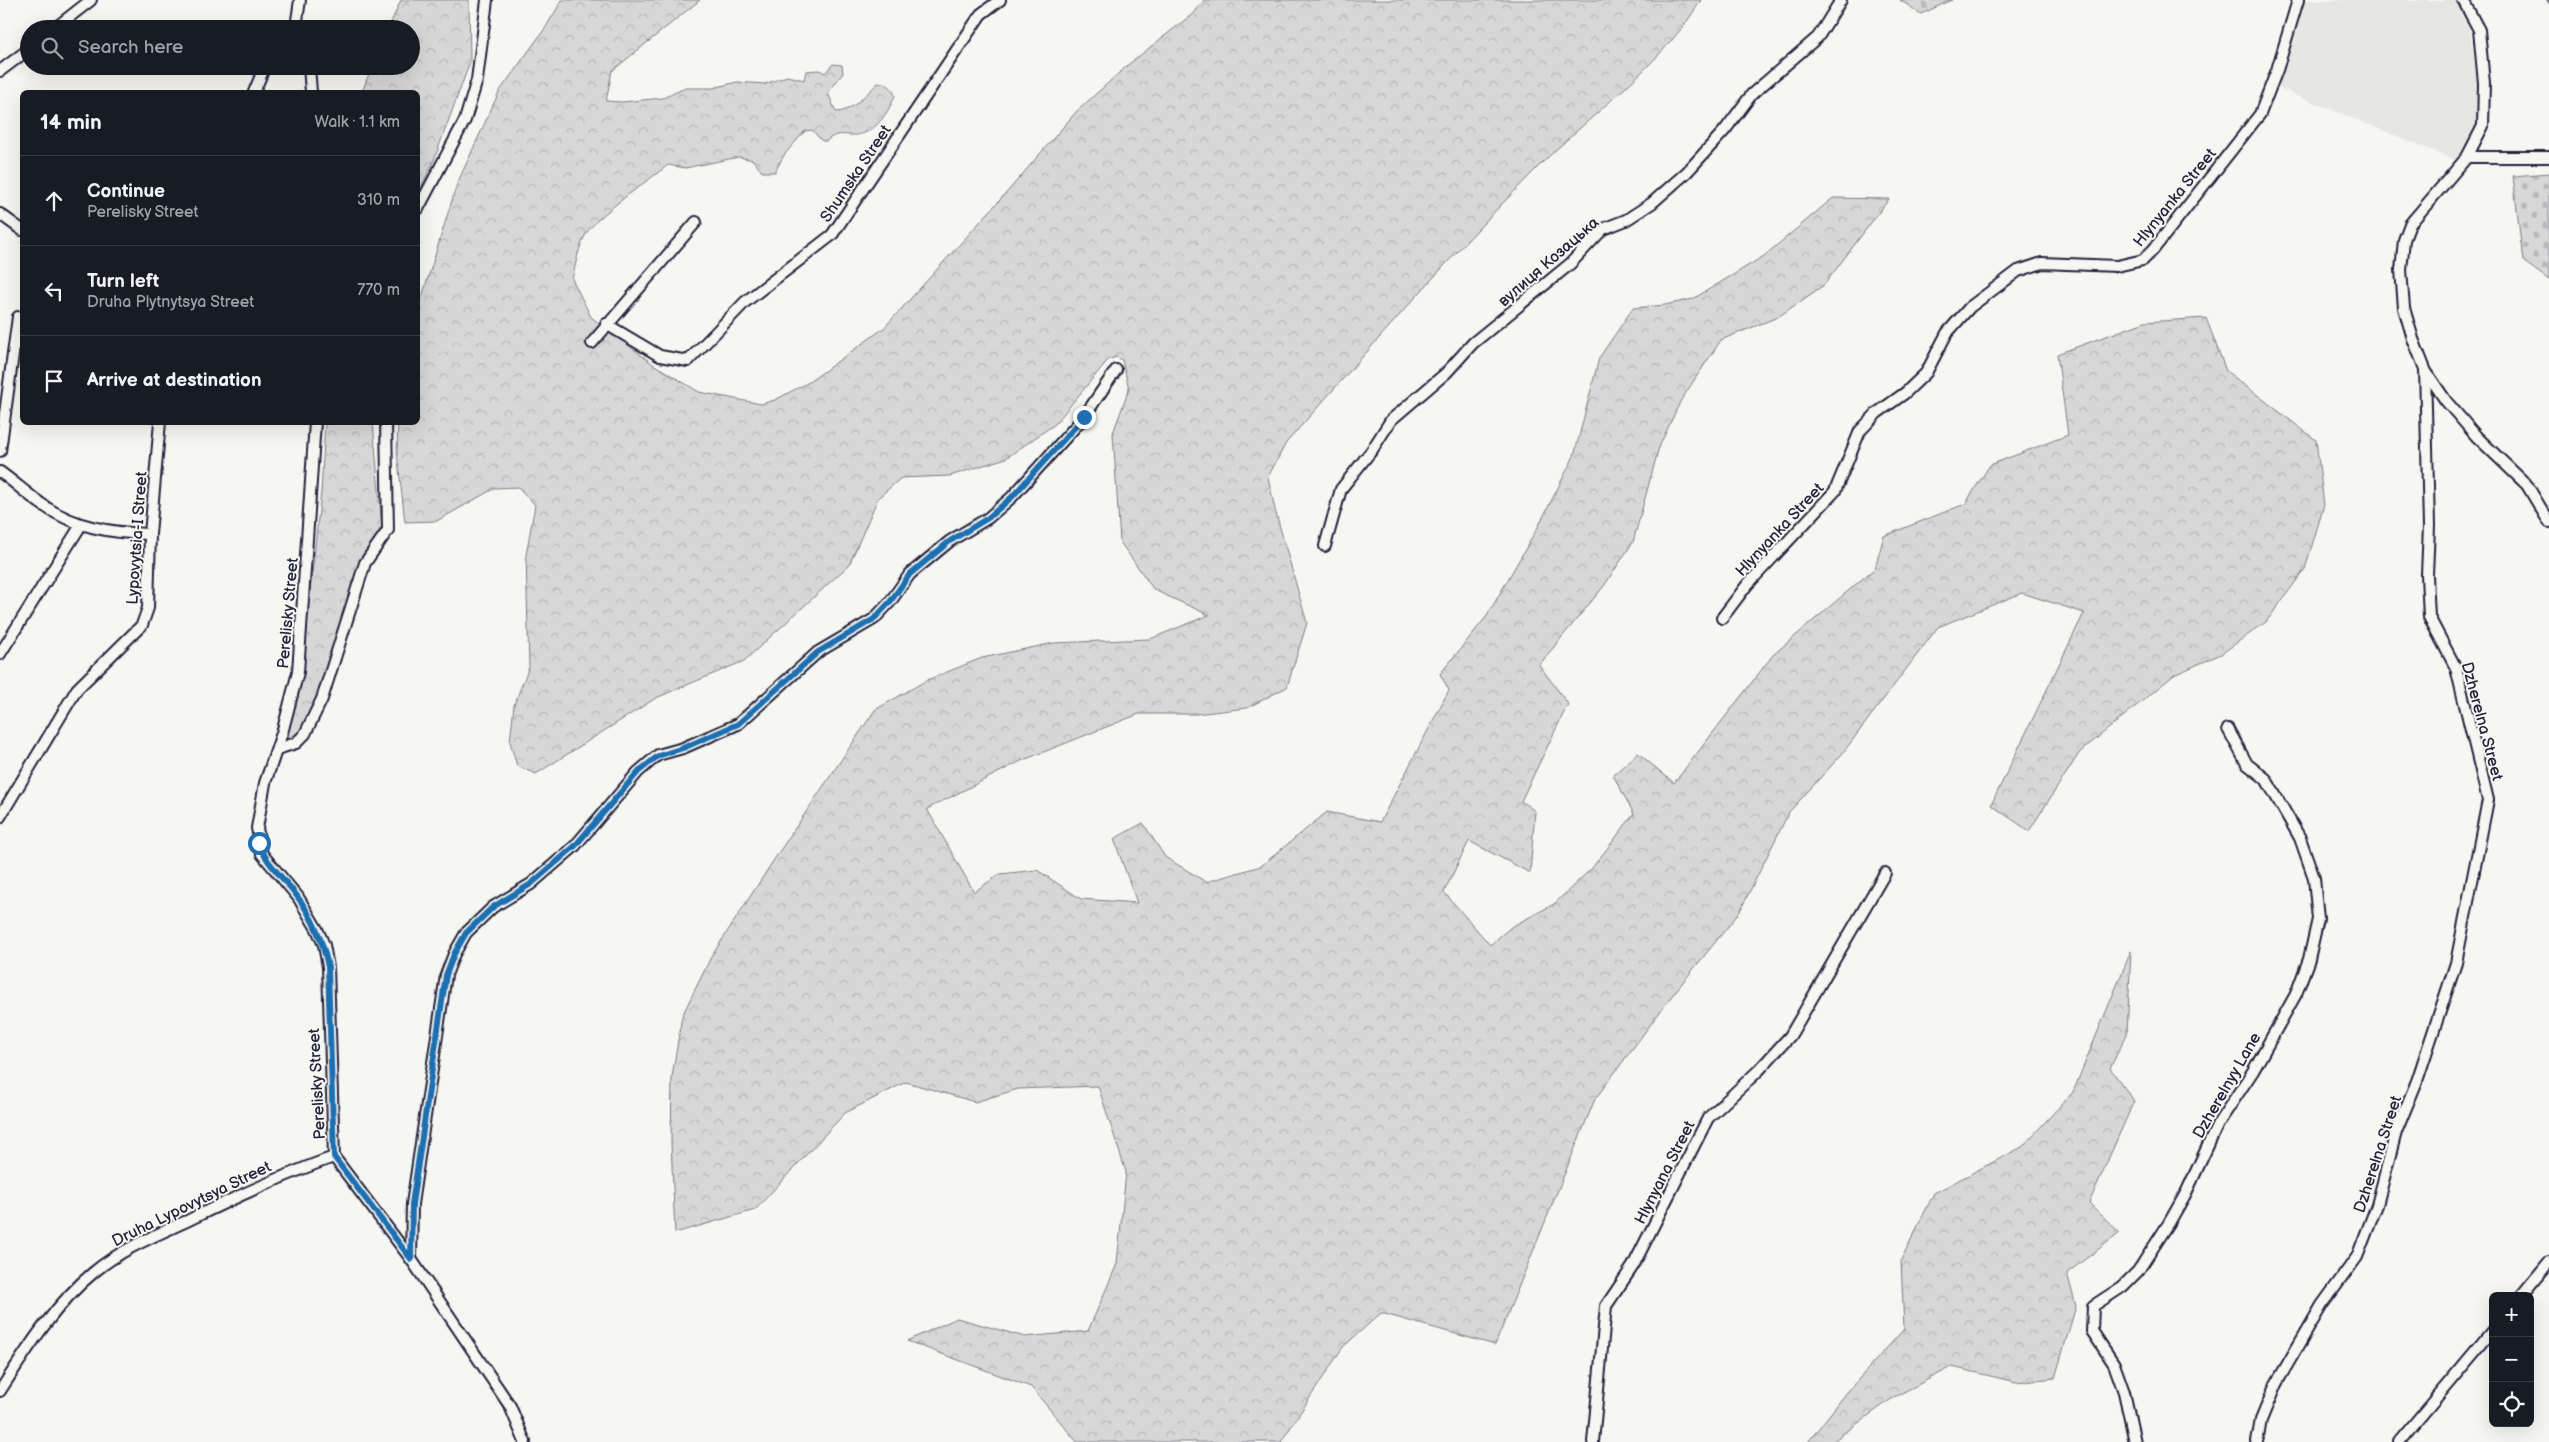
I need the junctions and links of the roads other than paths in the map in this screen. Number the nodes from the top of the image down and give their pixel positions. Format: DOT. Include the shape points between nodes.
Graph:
graph roads {
  1 [pos="91,0"];
  2 [pos="300,0"];
  3 [pos="487,0"];
  4 [pos="1000,0"];
  5 [pos="1842,0"];
  6 [pos="2298,0"];
  7 [pos="2463,0"];
  8 [pos="65,20"];
  9 [pos="296,20"];
  10 [pos="20,56"];
  11 [pos="0,71"];
  12 [pos="262,75"];
  13 [pos="310,75"];
  14 [pos="255,90"];
  15 [pos="311,90"];
  16 [pos="2549,156"];
  17 [pos="2467,157"];
  18 [pos="420,205"];
  19 [pos="0,214"];
  20 [pos="696,222"];
  21 [pos="20,229"];
  22 [pos="18,317"];
  23 [pos="606,324"];
  24 [pos="592,343"];
  25 [pos="2425,369"];
  26 [pos="1116,370"];
  27 [pos="160,425"];
  28 [pos="315,425"];
  29 [pos="386,425"];
  30 [pos="0,451"];
  31 [pos="0,472"];
  32 [pos="2549,522"];
  33 [pos="81,524"];
  34 [pos="150,534"];
  35 [pos="1325,546"];
  36 [pos="1722,618"];
  37 [pos="0,654"];
  38 [pos="2228,729"];
  39 [pos="277,750"];
  40 [pos="0,817"];
  41 [pos="1886,873"];
  42 [pos="334,1157"];
  43 [pos="411,1259"];
  44 [pos="2549,1262"];
  45 [pos="2524,1292"];
  46 [pos="2489,1335"];
  47 [pos="0,1391"];
  48 [pos="525,1442"];
  49 [pos="1592,1442"];
  50 [pos="2135,1442"];
  51 [pos="2257,1442"];
  52 [pos="2399,1442"];
  1 -- 8 [label="street"];
  2 -- 9 [label="street"];
  3 -- 18 [label="street" via="476,80 465,120"];
  4 -- 23 [label="street, Shumska Street" via="981,14 832,234 745,302 688,361 660,356"];
  5 -- 35 [label="street, вулиця Козацька" via="1818,37 1752,94 1687,172 1652,203 1626,220 1603,229 1570,264 1473,343 1446,373 1391,420 1342,489"];
  6 -- 36 [label="street, Hlynyanka Street" via="2260,114 2153,250 2143,260 2117,266 2042,264 2018,271 1970,307 1947,333 1926,373 1876,413 1860,431 1835,491 1747,585"];
  7 -- 17 [label="street, Dzherelna Street" via="2479,30 2484,83 2483,126"];
  10 -- 11 [label="street"];
  12 -- 14 [label="street"];
  13 -- 15 [label="street"];
  16 -- 17 [label="street"];
  17 -- 25 [label="street, Dzherelna Street" via="2410,224 2404,240 2401,270 2404,308"];
  19 -- 21 [label="street"];
  20 -- 23 [label="street"];
  22 -- 30 [label="street"];
  23 -- 24 [label="street"];
  25 -- 32 [label="street" via="2446,401 2477,437 2527,484"];
  25 -- 51 [label="street, Dzherelna Street" via="2429,617 2456,668 2488,800 2456,962 2417,1081 2396,1132 2378,1205 2357,1257 2322,1305 2276,1384 2260,1420"];
  26 -- 43 [label="street" via="1084,417 1012,497 910,574 874,619 818,652 738,724 658,756 638,772 575,846 531,884 493,907 466,933 446,975 412,1204"];
  27 -- 34 [label="street, Lypovytsia-I Street"];
  28 -- 39 [label="street, Perelisky Street" via="298,672"];
  29 -- 39 [label="street" via="388,530 365,562 322,699 305,734 296,743"];
  31 -- 33 [label="street" via="41,504"];
  33 -- 34 [label="street" via="116,533"];
  33 -- 37 [label="street"];
  34 -- 40 [label="street, Lypovytsia-I Street" via="148,608 142,625 77,688"];
  38 -- 50 [label="street, Dzherelnyy Lane" via="2247,764 2266,779 2300,838 2314,878 2318,919 2309,959 2296,994 2253,1071 2218,1124 2186,1193 2138,1271 2122,1287 2093,1306 2092,1331 2114,1364"];
  39 -- 42 [label="street, Perelisky Street" via="265,783 257,828 262,854 298,897 324,945 328,967"];
  41 -- 49 [label="street, Hlynyana Street" via="1790,1036 1708,1118 1633,1266 1606,1306"];
  42 -- 43 [label="street, Perelisky Street"];
  42 -- 47 [label="street, Druha Lypovytsya Street" via="287,1174 119,1253 66,1300 34,1339"];
  43 -- 48 [label="street, Perelisky Street" via="510,1406"];
  44 -- 45 [label="street"];
  46 -- 52 [label="street"];
}
